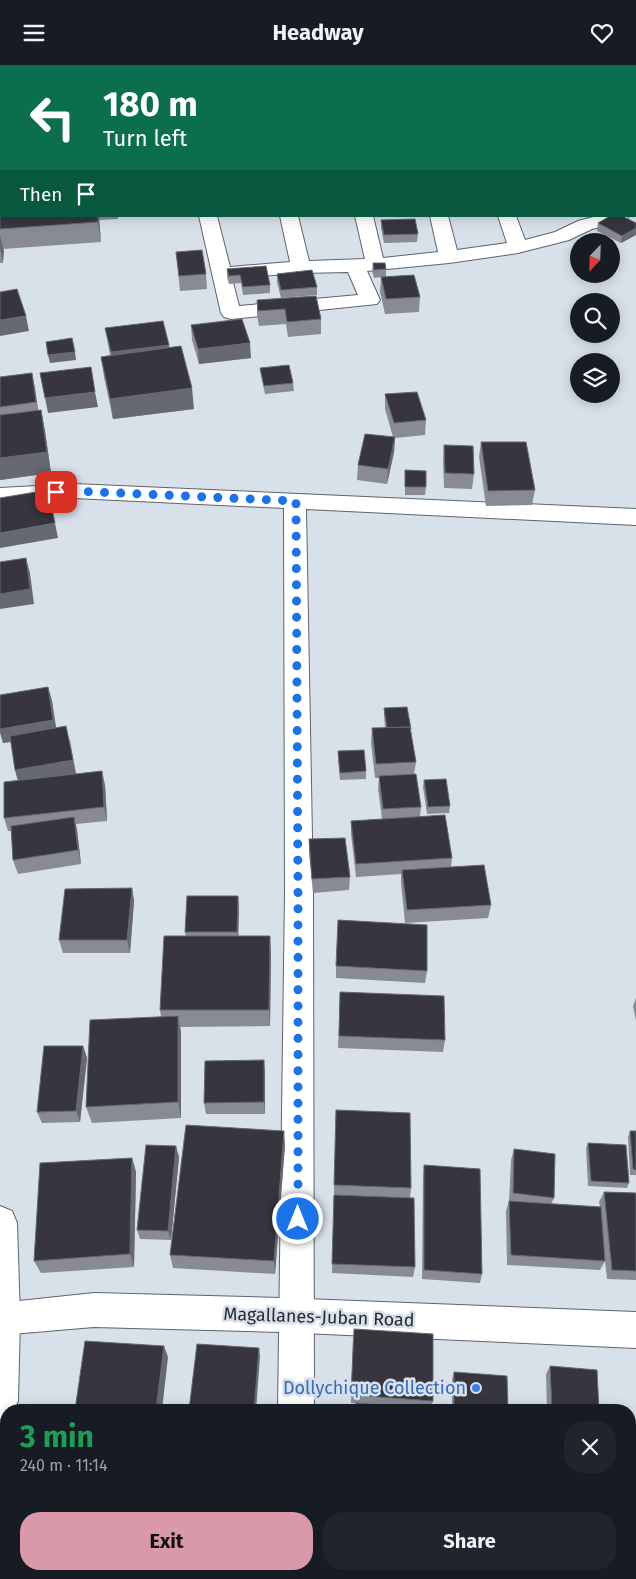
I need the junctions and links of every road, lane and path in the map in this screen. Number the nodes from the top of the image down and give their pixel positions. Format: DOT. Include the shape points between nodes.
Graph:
graph roads {
  1 [pos="208,217"];
  2 [pos="289,217"];
  3 [pos="364,217"];
  4 [pos="439,217"];
  5 [pos="508,217"];
  6 [pos="613,217"];
  7 [pos="583,221"];
  8 [pos="518,247"];
  9 [pos="449,257"];
  10 [pos="376,263"];
  11 [pos="355,266"];
  12 [pos="301,267"];
  13 [pos="221,273"];
  14 [pos="0,495"];
  15 [pos="296,501"];
  16 [pos="636,517"];
  17 [pos="0,1223"];
  18 [pos="298,1316"];
  19 [pos="3,1319"];
  20 [pos="636,1330"];
  21 [pos="0,1401"];
  22 [pos="296,1404"];
  1 -- 13 [label="main road"];
  2 -- 12 [label="main road"];
  3 -- 10 [label="main road"];
  4 -- 9 [label="main road"];
  5 -- 8 [label="main road"];
  6 -- 7 [label="main road"];
  7 -- 8 [label="main road" via="562,237"];
  8 -- 9 [label="main road"];
  9 -- 10 [label="main road"];
  10 -- 11 [label="main road"];
  11 -- 12 [label="main road"];
  11 -- 13 [label="main road" via="370,300 231,313"];
  12 -- 13 [label="main road"];
  14 -- 15 [label="main road" via="74,491"];
  15 -- 16 [label="main road"];
  15 -- 18 [label="main road"];
  17 -- 19 [label="main road"];
  18 -- 19 [label="main road, Magallanes-Juban Road" via="94,1310"];
  18 -- 20 [label="main road, Magallanes-Juban Road"];
  18 -- 22 [label="main road"];
  19 -- 21 [label="main road"];
}
